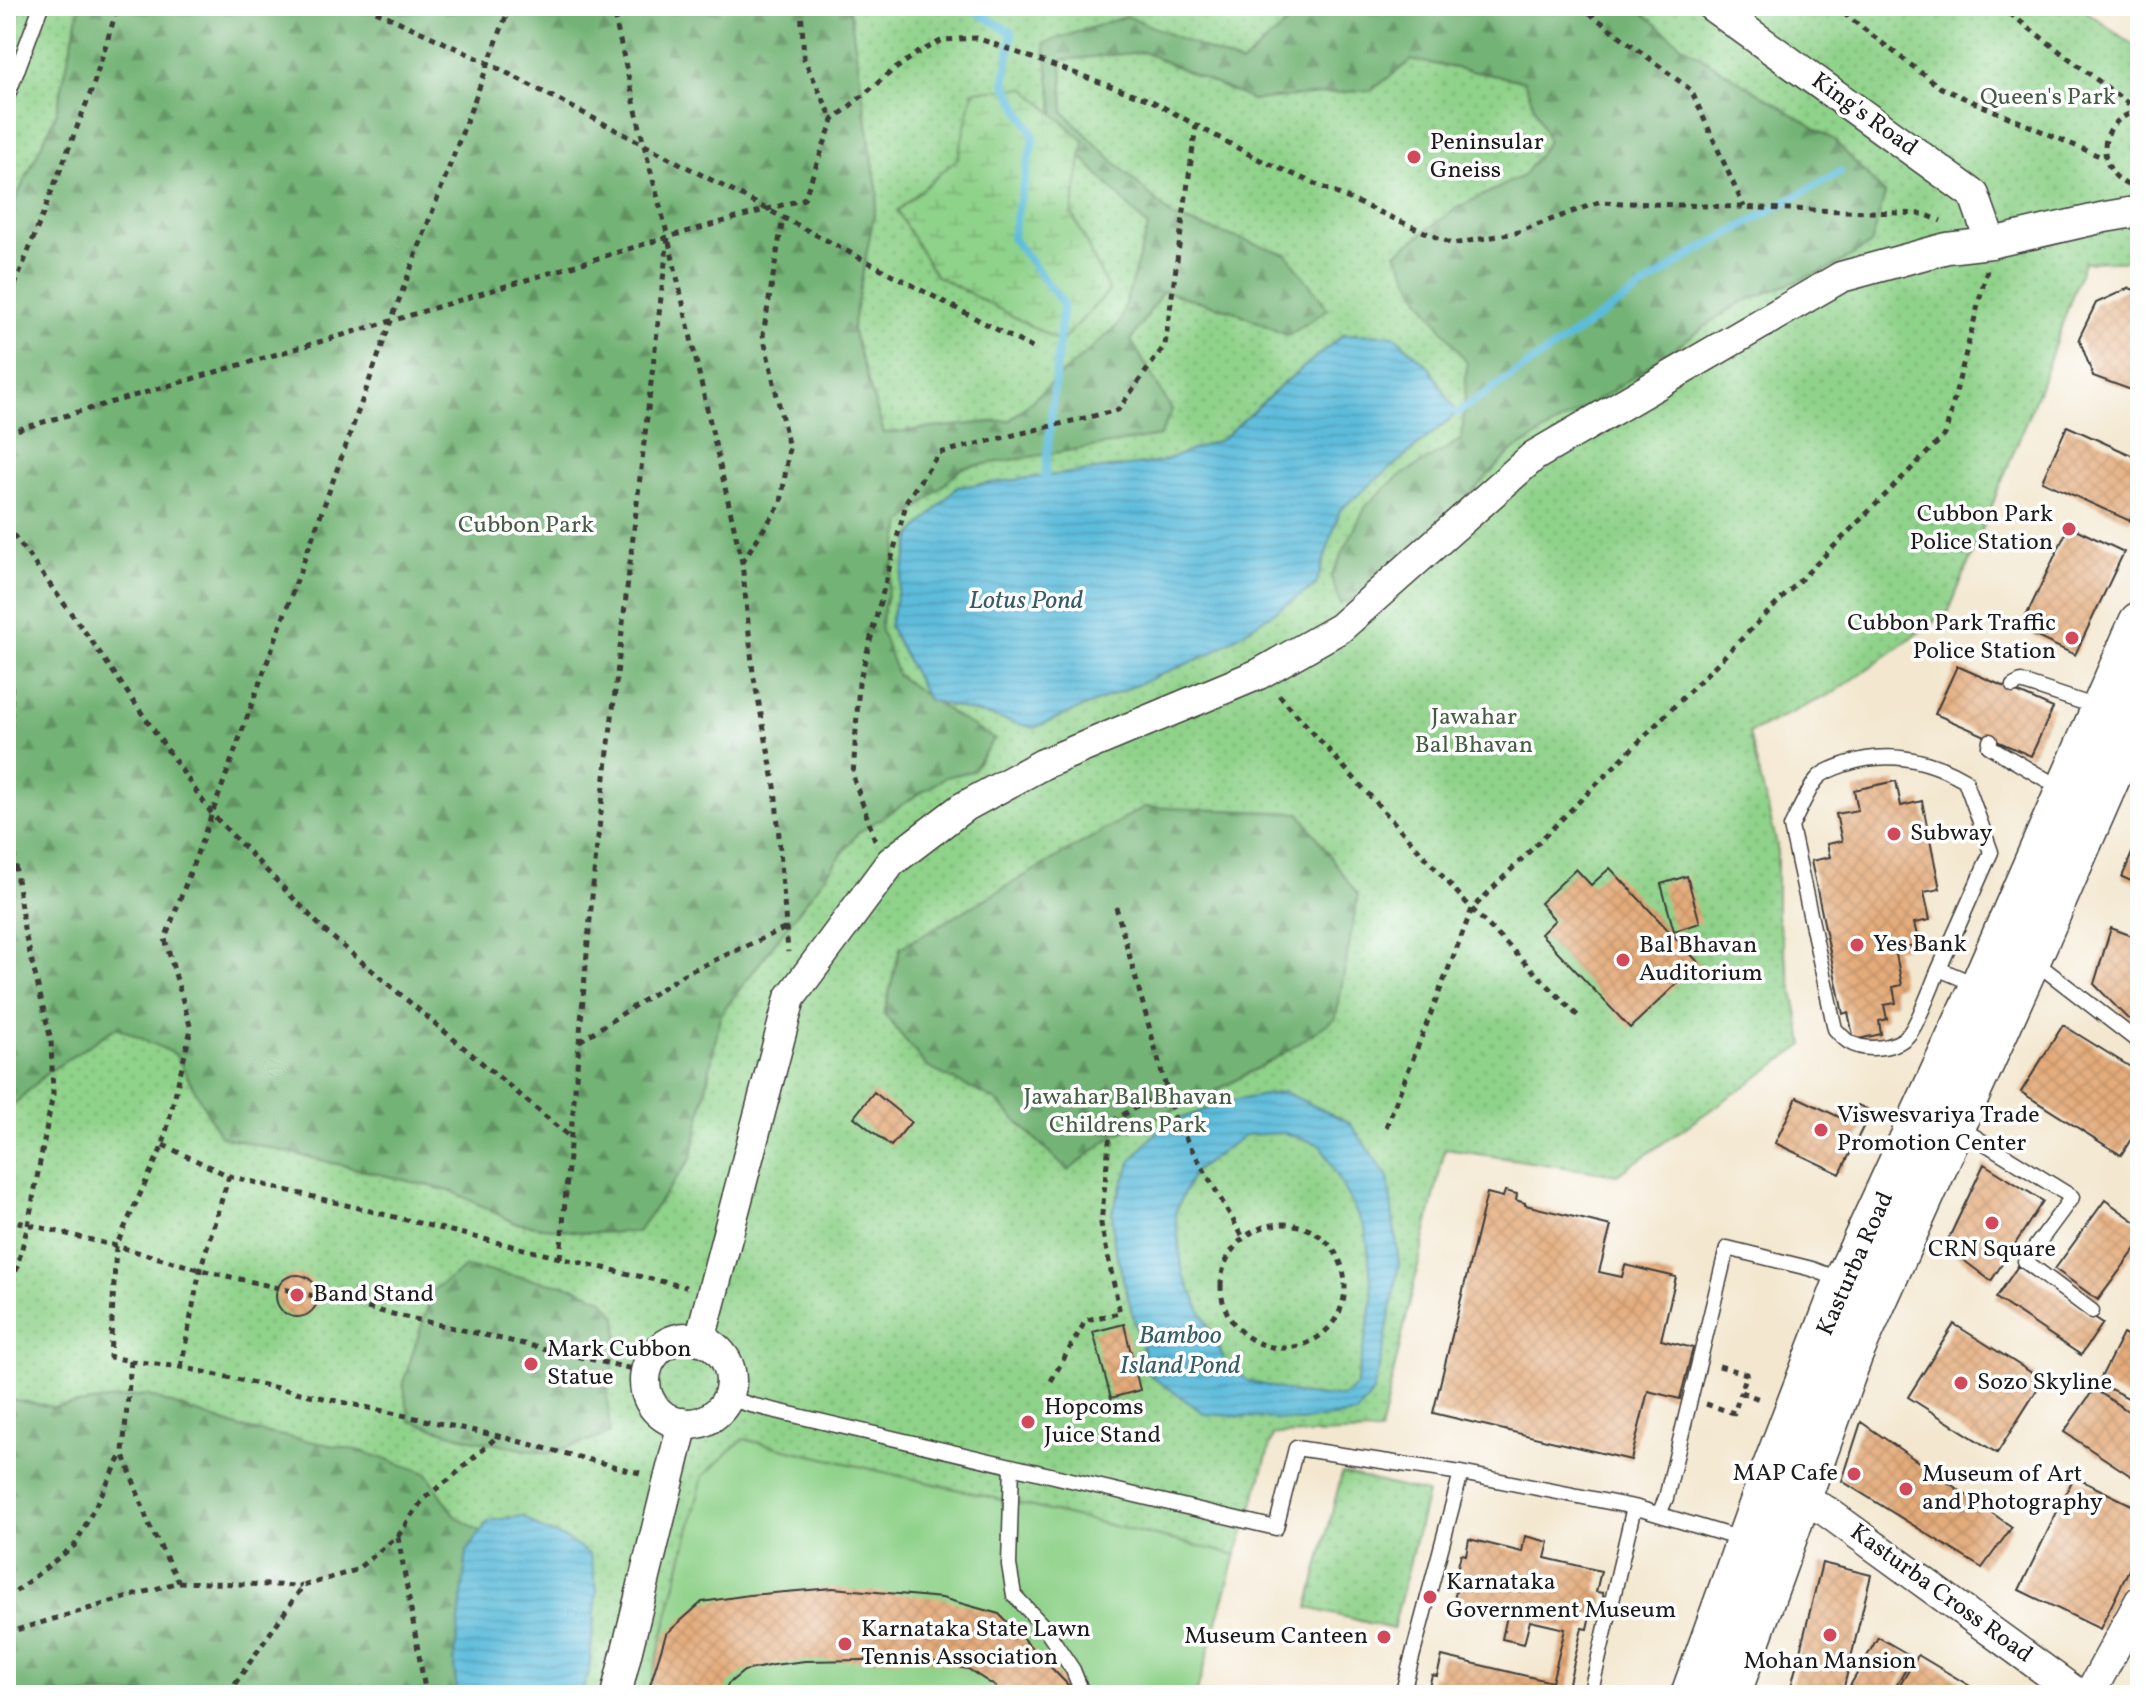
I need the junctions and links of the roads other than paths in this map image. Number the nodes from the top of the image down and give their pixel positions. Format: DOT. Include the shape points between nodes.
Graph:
graph roads {
  1 [pos="41,6"];
  2 [pos="1712,6"];
  3 [pos="6,100"];
  4 [pos="2136,199"];
  5 [pos="1991,243"];
  6 [pos="2140,623"];
  7 [pos="2013,686"];
  8 [pos="2121,707"];
  9 [pos="1990,741"];
  10 [pos="2069,789"];
  11 [pos="2030,958"];
  12 [pos="1939,969"];
  13 [pos="1981,987"];
  14 [pos="2140,1043"];
  15 [pos="1956,1124"];
  16 [pos="1845,1282"];
  17 [pos="2092,1311"];
  18 [pos="700,1340"];
  19 [pos="728,1398"];
  20 [pos="683,1423"];
  21 [pos="1012,1466"];
  22 [pos="1461,1473"];
  23 [pos="1799,1498"];
  24 [pos="1634,1507"];
  25 [pos="1659,1514"];
  26 [pos="1748,1541"];
  27 [pos="2140,1601"];
  28 [pos="616,1695"];
  29 [pos="1083,1695"];
  30 [pos="1402,1695"];
  31 [pos="1590,1695"];
  32 [pos="1692,1695"];
  33 [pos="1729,1695"];
  34 [pos="2079,1695"];
  35 [pos="2089,1695"];
  1 -- 3 [label="lane"];
  2 -- 5 [label="street, King's Road" via="1974,195"];
  4 -- 5 [label="street" via="2105,217"];
  5 -- 18 [label="street" via="1947,248 1841,277 1534,456 1340,628 1259,674 1043,764 962,808 891,862 790,998"];
  6 -- 8 [label="main road, Kasturba Road"];
  7 -- 8 [label="lane" via="2021,682"];
  8 -- 10 [label="main road, Kasturba Road"];
  8 -- 11 [label="main road, Kasturba Road"];
  9 -- 10 [label="lane" via="1989,746"];
  10 -- 13 [label="main road, Kasturba Road"];
  11 -- 14 [label="lane"];
  11 -- 15 [label="main road, Kasturba Road"];
  12 -- 12 [label="lane" via="1991,852 1965,780 1925,761 1881,756 1817,778 1791,827 1835,1029 1864,1048 1901,1041 1910,1033"];
  12 -- 13 [label="lane"];
  13 -- 16 [label="main road, Kasturba Road"];
  15 -- 17 [label="lane" via="2072,1197 2025,1261"];
  15 -- 23 [label="main road, Kasturba Road" via="1857,1341"];
  16 -- 25 [label="lane" via="1727,1248"];
  16 -- 26 [label="main road, Kasturba Road"];
  18 -- 19 [label="street" via="726,1361 731,1376"];
  18 -- 20 [label="street" via="667,1344 654,1354 646,1372 650,1402 660,1415"];
  19 -- 20 [label="street" via="708,1419"];
  19 -- 21 [label="lane"];
  20 -- 28 [label="street"];
  21 -- 22 [label="lane" via="1276,1528 1296,1448"];
  21 -- 29 [label="lane" via="1009,1565 1014,1595 1044,1627"];
  22 -- 24 [label="lane"];
  22 -- 30 [label="lane"];
  23 -- 33 [label="main road, Kasturba Road"];
  23 -- 34 [label="street, Kasturba Cross Road" via="1826,1511"];
  24 -- 25 [label="lane"];
  24 -- 31 [label="lane"];
  25 -- 26 [label="lane"];
  26 -- 32 [label="main road, Kasturba Road"];
  27 -- 35 [label="street"];
}
